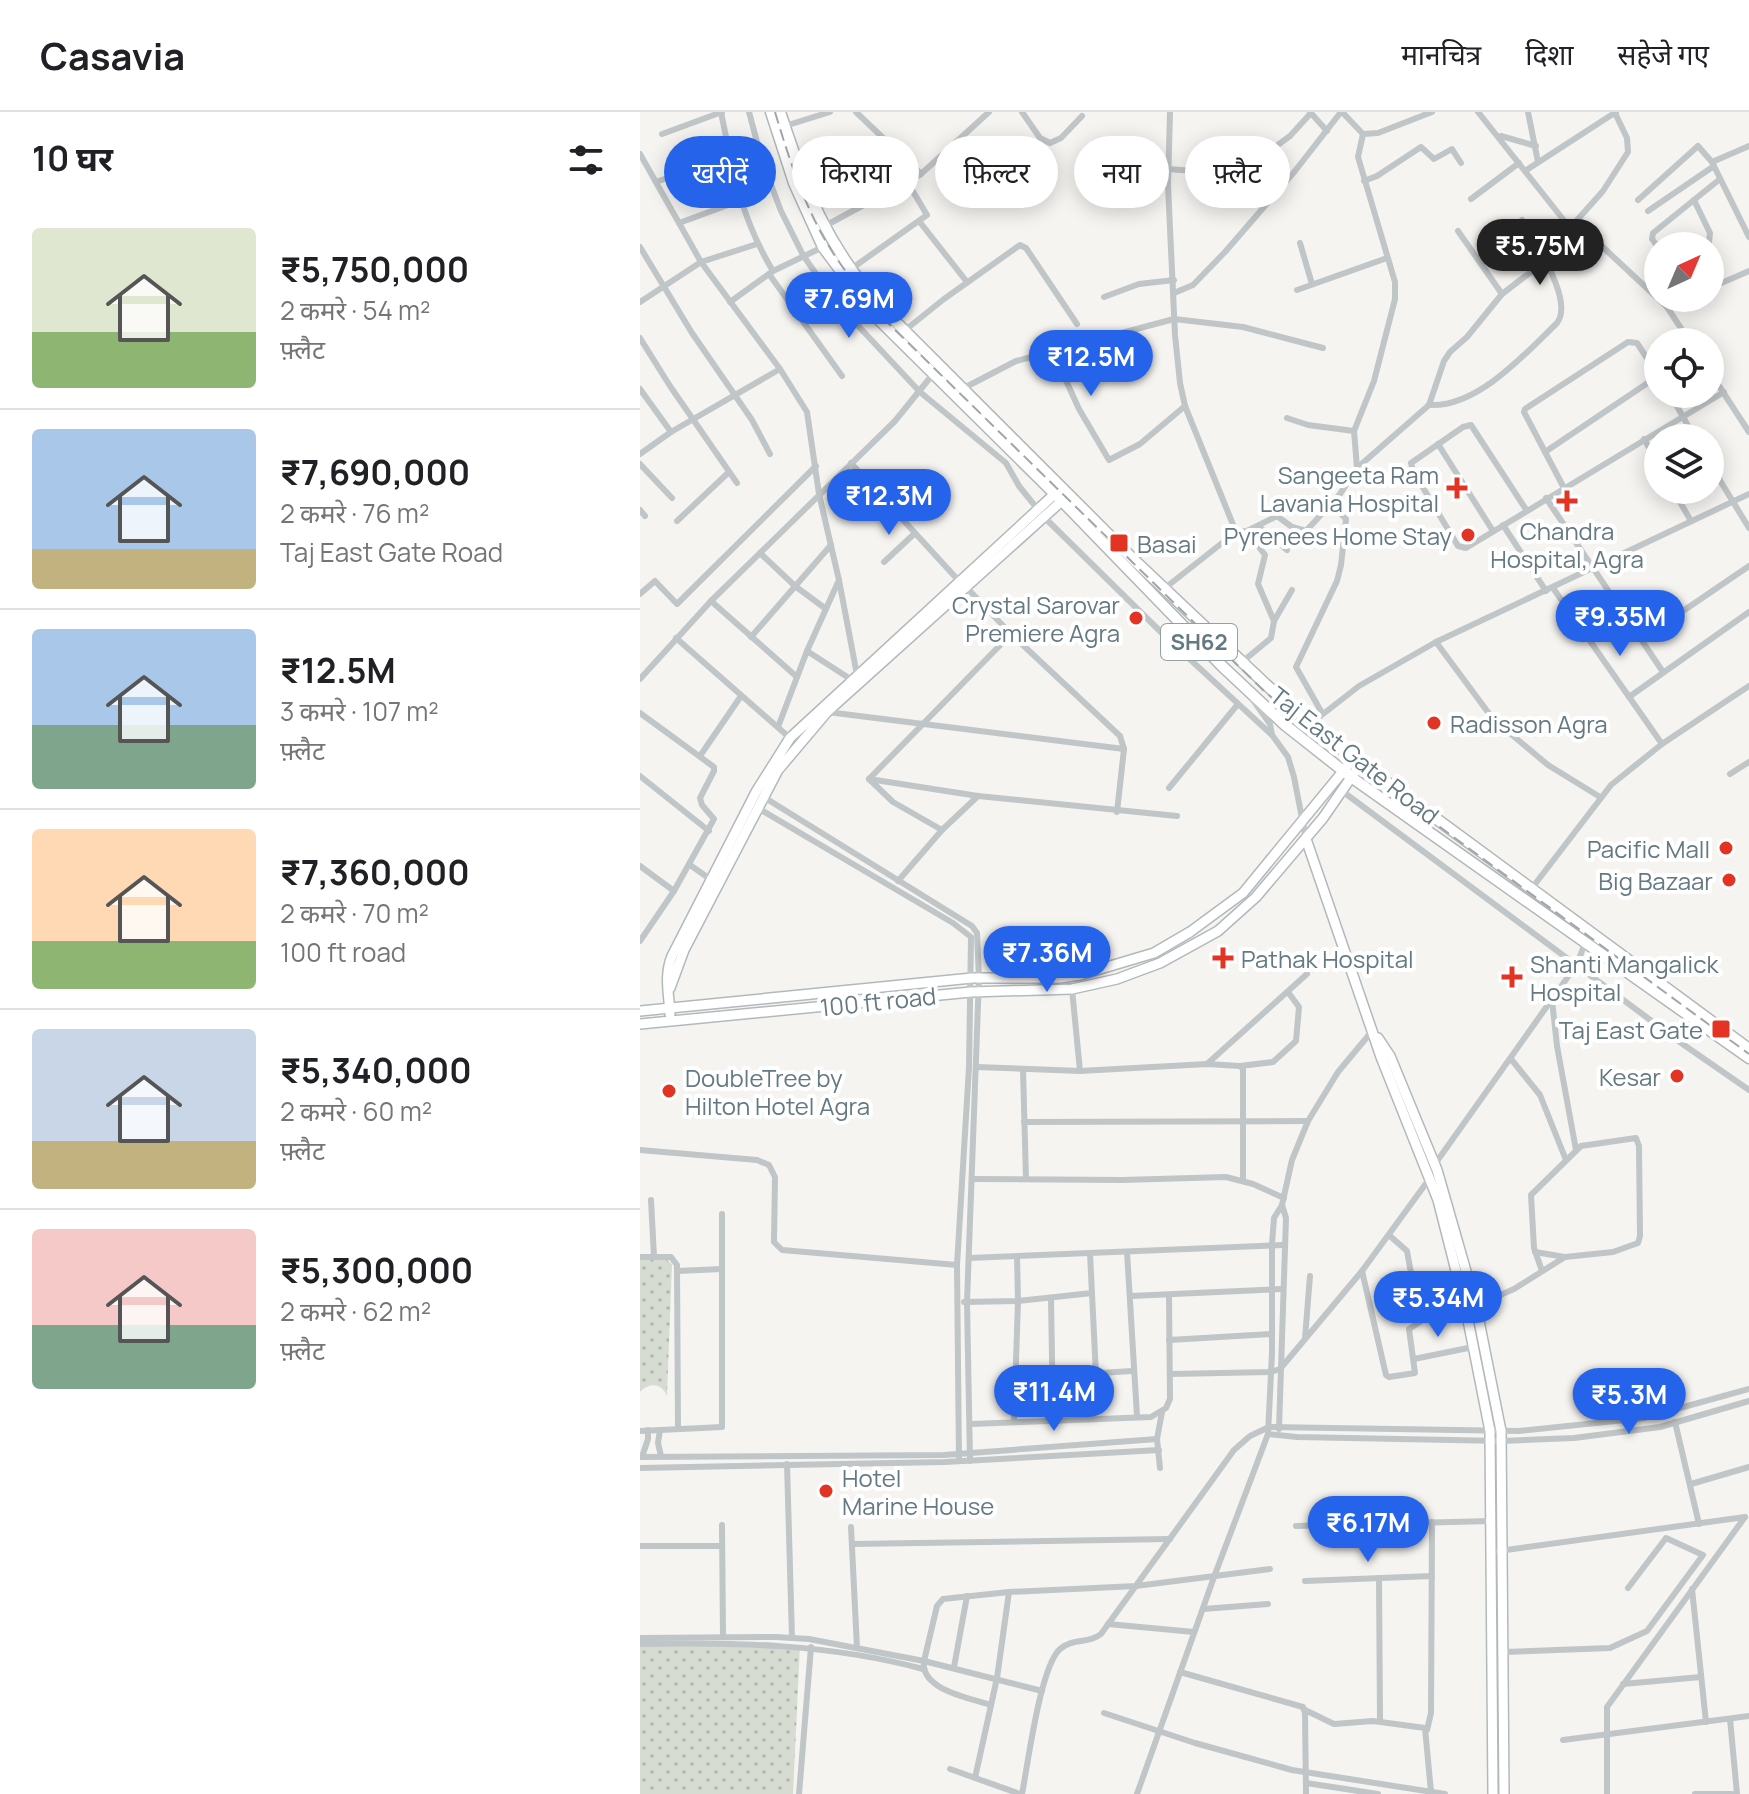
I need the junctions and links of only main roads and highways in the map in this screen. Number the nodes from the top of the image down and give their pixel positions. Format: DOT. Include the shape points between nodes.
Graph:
graph roads {
  1 [pos="771,112"];
  2 [pos="780,112"];
  3 [pos="828,244"];
  4 [pos="1061,494"];
  5 [pos="1749,1049"];
  6 [pos="1749,1058"];
  1 -- 3 [label="main road, SH62" via="794,183"];
  2 -- 3 [label="main road, Taj East Gate Road / SH62"];
  3 -- 4 [label="main road, Taj East Gate Road / SH62"];
  3 -- 4 [label="main road, SH62" via="842,276 872,313"];
  4 -- 5 [label="main road, Taj East Gate Road / SH62" via="1309,725"];
  4 -- 6 [label="main road, SH62" via="1222,666 1285,725"];
}
